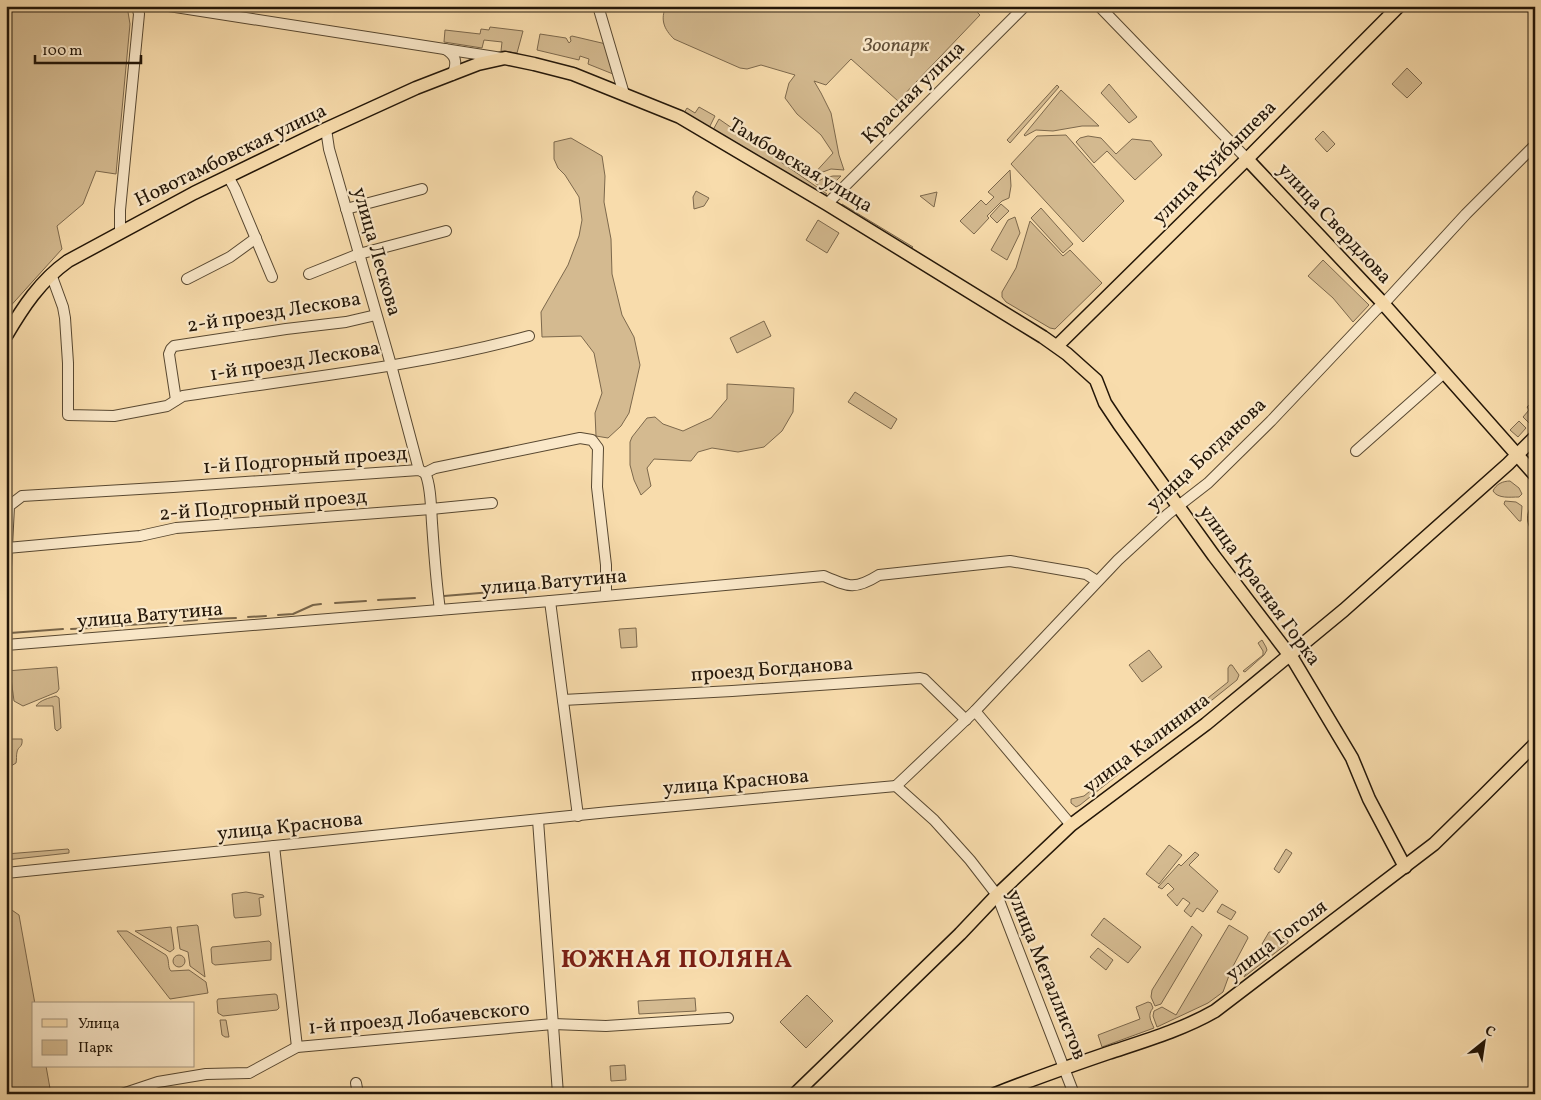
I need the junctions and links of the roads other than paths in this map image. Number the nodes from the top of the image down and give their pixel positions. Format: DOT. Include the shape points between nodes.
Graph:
graph roads {
  1 [pos="137,6"];
  2 [pos="169,6"];
  3 [pos="598,6"];
  4 [pos="1025,6"];
  5 [pos="1099,6"];
  6 [pos="1399,6"];
  7 [pos="444,49"];
  8 [pos="505,58"];
  9 [pos="452,74"];
  10 [pos="624,94"];
  11 [pos="326,129"];
  12 [pos="1535,145"];
  13 [pos="1247,159"];
  14 [pos="228,176"];
  15 [pos="422,189"];
  16 [pos="828,204"];
  17 [pos="346,210"];
  18 [pos="446,231"];
  19 [pos="120,232"];
  20 [pos="256,238"];
  21 [pos="359,254"];
  22 [pos="51,274"];
  23 [pos="309,274"];
  24 [pos="272,277"];
  25 [pos="188,279"];
  26 [pos="1382,303"];
  27 [pos="376,315"];
  28 [pos="6,336"];
  29 [pos="528,336"];
  30 [pos="1057,346"];
  31 [pos="391,365"];
  32 [pos="1444,372"];
  33 [pos="176,400"];
  34 [pos="1535,437"];
  35 [pos="1356,451"];
  36 [pos="1517,455"];
  37 [pos="422,471"];
  38 [pos="1535,475"];
  39 [pos="492,503"];
  40 [pos="1178,506"];
  41 [pos="431,509"];
  42 [pos="7,548"];
  43 [pos="6,566"];
  44 [pos="1097,581"];
  45 [pos="606,595"];
  46 [pos="550,601"];
  47 [pos="440,610"];
  48 [pos="6,645"];
  49 [pos="1289,656"];
  50 [pos="563,700"];
  51 [pos="975,711"];
  52 [pos="966,720"];
  53 [pos="1535,744"];
  54 [pos="896,786"];
  55 [pos="578,816"];
  56 [pos="538,820"];
  57 [pos="1071,825"];
  58 [pos="274,846"];
  59 [pos="1405,867"];
  60 [pos="6,873"];
  61 [pos="997,895"];
  62 [pos="728,1018"];
  63 [pos="553,1024"];
  64 [pos="297,1047"];
  65 [pos="1064,1068"];
  66 [pos="356,1083"];
  67 [pos="122,1094"];
  68 [pos="358,1094"];
  69 [pos="558,1094"];
  70 [pos="795,1094"];
  71 [pos="995,1094"];
  72 [pos="1074,1094"];
  1 -- 19 [label="street" via="139,14 120,201"];
  2 -- 7 [label="street"];
  3 -- 10 [label="street"];
  4 -- 16 [label="street, Красная улица"];
  5 -- 13 [label="street, улица Свердлова"];
  6 -- 13 [label="main road, улица Куйбышева"];
  7 -- 8 [label="street"];
  7 -- 9 [label="street" via="456,61"];
  8 -- 9 [label="main road, Новотамбовская улица"];
  8 -- 10 [label="main road, Тамбовская улица" via="573,74"];
  9 -- 11 [label="main road, Новотамбовская улица"];
  10 -- 16 [label="main road, Тамбовская улица" via="680,117"];
  11 -- 14 [label="main road, Новотамбовская улица"];
  11 -- 17 [label="street, улица Лескова"];
  12 -- 26 [label="street, улица Богданова"];
  13 -- 26 [label="main road, улица Свердлова"];
  13 -- 30 [label="main road, улица Куйбышева"];
  14 -- 19 [label="main road, Новотамбовская улица"];
  14 -- 20 [label="street"];
  15 -- 17 [label="street"];
  16 -- 30 [label="main road, Тамбовская улица"];
  17 -- 21 [label="street, улица Лескова"];
  18 -- 21 [label="street"];
  19 -- 22 [label="main road, Новотамбовская улица"];
  20 -- 24 [label="street"];
  20 -- 25 [label="street" via="230,257"];
  21 -- 23 [label="street"];
  21 -- 27 [label="street, улица Лескова"];
  22 -- 28 [label="main road, Новотамбовская улица" via="26,304"];
  22 -- 33 [label="street, 1-й проезд Лескова" via="65,318 68,415 114,416 167,406"];
  26 -- 32 [label="main road, улица Свердлова"];
  26 -- 40 [label="street, улица Богданова" via="1271,421 1208,483"];
  27 -- 31 [label="street, улица Лескова"];
  27 -- 33 [label="street, 2-й проезд Лескова" via="174,346 169,354"];
  29 -- 31 [label="street, 1-й проезд Лескова" via="485,348"];
  30 -- 40 [label="main road, улица Красная Горка" via="1096,380 1105,403"];
  31 -- 33 [label="street, 1-й проезд Лескова" via="183,396"];
  31 -- 37 [label="street, улица Лескова"];
  32 -- 35 [label="street"];
  32 -- 36 [label="main road, улица Свердлова"];
  34 -- 36 [label="main road, улица Калинина"];
  36 -- 38 [label="main road, улица Свердлова"];
  36 -- 49 [label="main road, улица Калинина"];
  37 -- 41 [label="street, улица Лескова" via="427,478"];
  37 -- 42 [label="street, 1-й Подгорный проезд" via="22,496 9,506"];
  37 -- 45 [label="street, 1-й Подгорный проезд" via="580,438 592,440 598,448 597,487"];
  39 -- 41 [label="street, 2-й Подгорный проезд"];
  40 -- 44 [label="street, улица Богданова"];
  40 -- 49 [label="main road, улица Красная Горка"];
  41 -- 42 [label="street, 2-й Подгорный проезд" via="194,526 140,536"];
  41 -- 47 [label="street, улица Лескова"];
  42 -- 43 [label="street"];
  44 -- 45 [label="street, улица Ватутина" via="1086,574 1010,561 879,575 864,584 847,586 824,576"];
  44 -- 51 [label="street, улица Богданова"];
  45 -- 46 [label="street, улица Ватутина"];
  46 -- 47 [label="street, улица Ватутина"];
  46 -- 50 [label="street"];
  47 -- 48 [label="street, улица Ватутина"];
  49 -- 57 [label="main road, улица Калинина"];
  49 -- 59 [label="main road, улица Красная Горка" via="1352,758 1368,799"];
  50 -- 52 [label="street, проезд Богданова" via="920,678"];
  50 -- 55 [label="street"];
  51 -- 52 [label="street, улица Богданова"];
  51 -- 57 [label="street"];
  52 -- 54 [label="street, улица Богданова"];
  53 -- 59 [label="main road, улица Гоголя" via="1441,837"];
  54 -- 55 [label="street, улица Краснова"];
  54 -- 61 [label="street, улица Металлистов" via="934,820"];
  55 -- 56 [label="street, улица Краснова"];
  56 -- 58 [label="street, улица Краснова"];
  56 -- 63 [label="street"];
  57 -- 61 [label="main road, улица Калинина"];
  58 -- 60 [label="street, улица Краснова"];
  58 -- 64 [label="street"];
  59 -- 65 [label="main road, улица Гоголя" via="1215,1011 1188,1025"];
  61 -- 65 [label="street, улица Металлистов"];
  61 -- 70 [label="main road, улица Калинина"];
  62 -- 63 [label="street, 1-й проезд Лобачевского" via="606,1026"];
  63 -- 64 [label="street, 1-й проезд Лобачевского"];
  63 -- 69 [label="street"];
  64 -- 67 [label="street, 1-й проезд Лобачевского" via="249,1073 206,1074 168,1080"];
  65 -- 71 [label="main road, улица Гоголя"];
  65 -- 72 [label="street, улица Металлистов"];
  66 -- 68 [label="street"];
}
